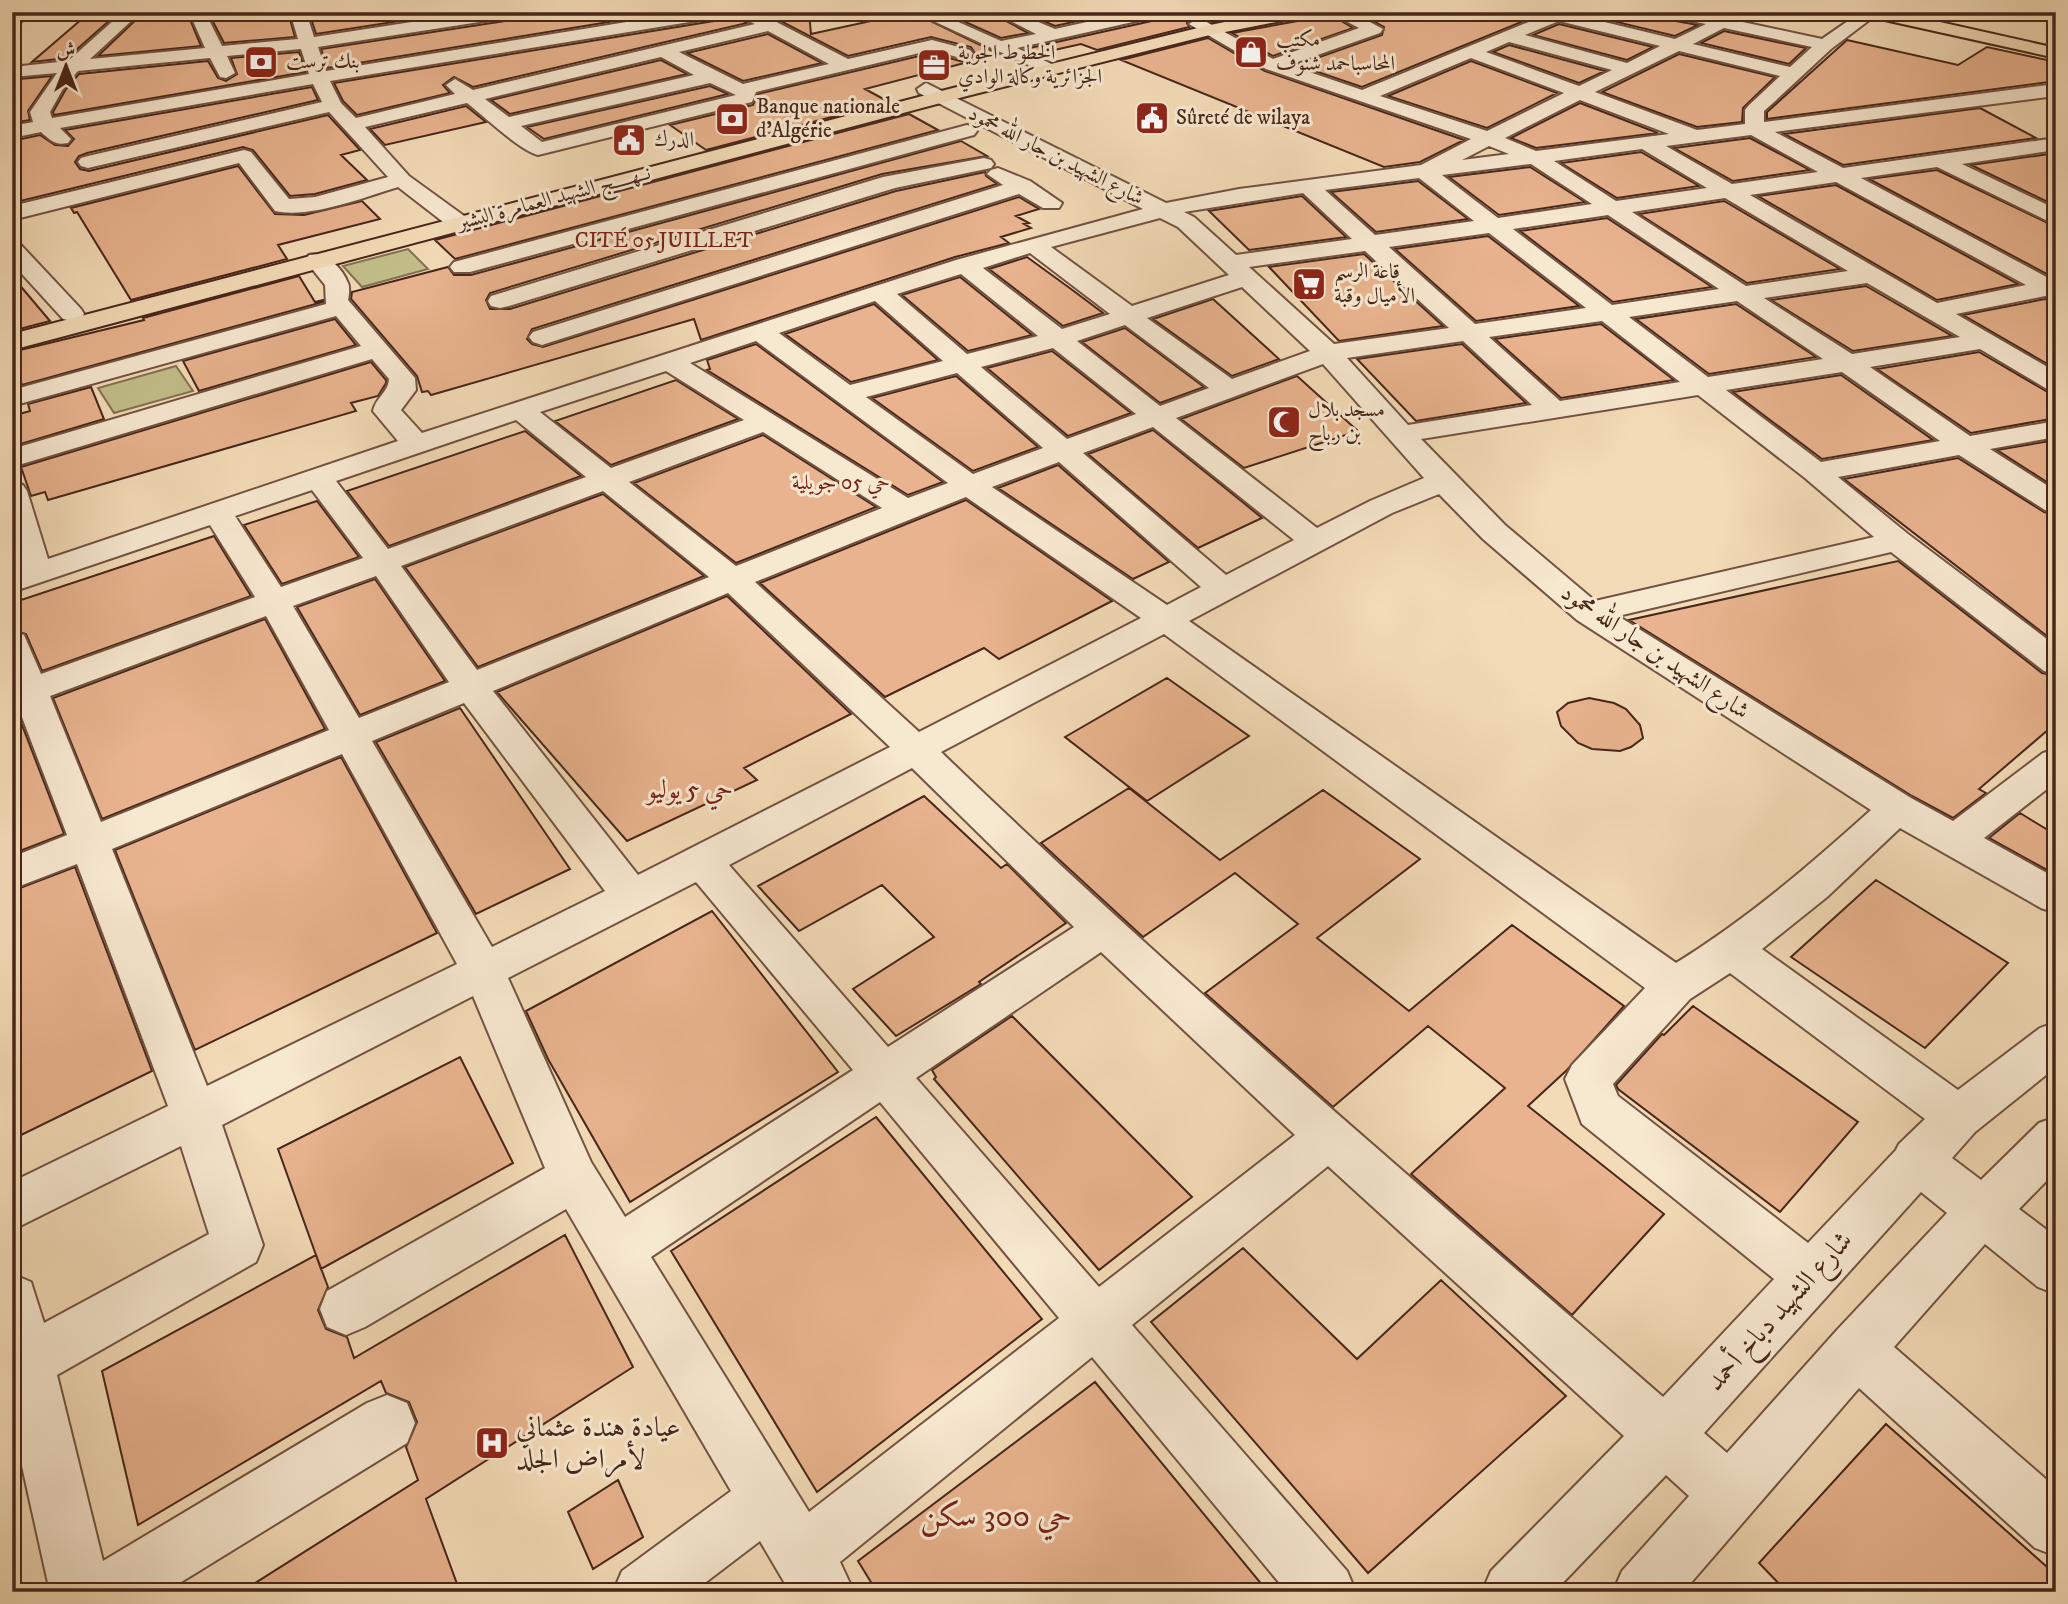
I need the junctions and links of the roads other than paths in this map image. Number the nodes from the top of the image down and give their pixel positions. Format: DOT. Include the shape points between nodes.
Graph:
graph roads {
  1 [pos="21,12"];
  2 [pos="133,12"];
  3 [pos="197,12"];
  4 [pos="298,12"];
  5 [pos="391,12"];
  6 [pos="512,12"];
  7 [pos="720,12"];
  8 [pos="744,12"];
  9 [pos="965,12"];
  10 [pos="1001,12"];
  11 [pos="1155,12"];
  12 [pos="1255,12"];
  13 [pos="1301,12"];
  14 [pos="1337,12"];
  15 [pos="1672,12"];
  16 [pos="1744,12"];
  17 [pos="1872,12"];
  18 [pos="1550,14"];
  19 [pos="929,15"];
  20 [pos="644,18"];
  21 [pos="12,21"];
  22 [pos="542,22"];
  23 [pos="1723,23"];
  24 [pos="768,26"];
  25 [pos="1204,27"];
  26 [pos="400,29"];
  27 [pos="1053,35"];
  28 [pos="1507,36"];
  29 [pos="551,40"];
  30 [pos="307,43"];
  31 [pos="805,45"];
  32 [pos="1677,45"];
  33 [pos="1825,45"];
  34 [pos="1000,47"];
  35 [pos="663,50"];
  36 [pos="778,51"];
  37 [pos="1471,52"];
  38 [pos="215,53"];
  39 [pos="2056,53"];
  40 [pos="964,54"];
  41 [pos="424,61"];
  42 [pos="1029,62"];
  43 [pos="845,65"];
  44 [pos="1272,65"];
  45 [pos="73,66"];
  46 [pos="1630,68"];
  47 [pos="711,70"];
  48 [pos="1049,70"];
  49 [pos="12,72"];
  50 [pos="1794,74"];
  51 [pos="319,78"];
  52 [pos="741,90"];
  53 [pos="2056,90"];
  54 [pos="236,91"];
  55 [pos="937,93"];
  56 [pos="1579,93"];
  57 [pos="1363,96"];
  58 [pos="469,97"];
  59 [pos="1766,99"];
  60 [pos="1984,99"];
  61 [pos="332,106"];
  62 [pos="2020,117"];
  63 [pos="1820,122"];
  64 [pos="44,124"];
  65 [pos="503,124"];
  66 [pos="350,125"];
  67 [pos="222,130"];
  68 [pos="1756,130"];
  69 [pos="967,131"];
  70 [pos="12,132"];
  71 [pos="2052,136"];
  72 [pos="1490,137"];
  73 [pos="1695,137"];
  74 [pos="1646,143"];
  75 [pos="244,156"];
  76 [pos="1536,158"];
  77 [pos="1940,161"];
  78 [pos="88,162"];
  79 [pos="984,164"];
  80 [pos="1424,172"];
  81 [pos="1842,175"];
  82 [pos="402,180"];
  83 [pos="1022,187"];
  84 [pos="1309,187"];
  85 [pos="112,188"];
  86 [pos="1730,190"];
  87 [pos="1051,203"];
  88 [pos="1612,206"];
  89 [pos="12,213"];
  90 [pos="1176,213"];
  91 [pos="453,218"];
  92 [pos="2056,218"];
  93 [pos="1491,224"];
  94 [pos="1369,242"];
  95 [pos="1033,245"];
  96 [pos="12,248"];
  97 [pos="317,260"];
  98 [pos="964,265"];
  99 [pos="462,267"];
  100 [pos="1239,270"];
  101 [pos="1870,275"];
  102 [pos="2052,290"];
  103 [pos="879,292"];
  104 [pos="1742,294"];
  105 [pos="500,300"];
  106 [pos="341,307"];
  107 [pos="1934,311"];
  108 [pos="1607,312"];
  109 [pos="72,314"];
  110 [pos="1127,316"];
  111 [pos="12,330"];
  112 [pos="759,331"];
  113 [pos="1469,333"];
  114 [pos="542,337"];
  115 [pos="1058,339"];
  116 [pos="1985,341"];
  117 [pos="12,342"];
  118 [pos="378,349"];
  119 [pos="1328,353"];
  120 [pos="669,360"];
  121 [pos="961,364"];
  122 [pos="1850,365"];
  123 [pos="2056,383"];
  124 [pos="1706,388"];
  125 [pos="1228,389"];
  126 [pos="845,394"];
  127 [pos="12,398"];
  128 [pos="520,410"];
  129 [pos="1555,411"];
  130 [pos="1155,416"];
  131 [pos="767,421"];
  132 [pos="2056,429"];
  133 [pos="1402,434"];
  134 [pos="416,444"];
  135 [pos="1964,445"];
  136 [pos="1060,450"];
  137 [pos="12,458"];
  138 [pos="1815,471"];
  139 [pos="318,478"];
  140 [pos="609,479"];
  141 [pos="1443,481"];
  142 [pos="968,484"];
  143 [pos="12,491"];
  144 [pos="2056,504"];
  145 [pos="905,509"];
  146 [pos="217,512"];
  147 [pos="1315,541"];
  148 [pos="1897,541"];
  149 [pos="383,563"];
  150 [pos="24,578"];
  151 [pos="734,581"];
  152 [pos="1223,589"];
  153 [pos="275,603"];
  154 [pos="1589,613"];
  155 [pos="1166,620"];
  156 [pos="12,643"];
  157 [pos="2056,663"];
  158 [pos="471,687"];
  159 [pos="30,691"];
  160 [pos="348,736"];
  161 [pos="916,750"];
  162 [pos="2056,762"];
  163 [pos="1897,808"];
  164 [pos="1954,841"];
  165 [pos="88,842"];
  166 [pos="702,861"];
  167 [pos="12,873"];
  168 [pos="631,896"];
  169 [pos="2056,897"];
  170 [pos="1104,929"];
  171 [pos="1731,950"];
  172 [pos="484,972"];
  173 [pos="1675,986"];
  174 [pos="2056,1041"];
  175 [pos="883,1074"];
  176 [pos="195,1115"];
  177 [pos="1958,1117"];
  178 [pos="1329,1136"];
  179 [pos="2056,1138"];
  180 [pos="1916,1159"];
  181 [pos="574,1178"];
  182 [pos="12,1208"];
  183 [pos="1983,1212"];
  184 [pos="618,1250"];
  185 [pos="2056,1269"];
  186 [pos="1811,1277"];
  187 [pos="12,1300"];
  188 [pos="346,1309"];
  189 [pos="1094,1322"];
  190 [pos="1856,1349"];
  191 [pos="25,1363"];
  192 [pos="387,1423"];
  193 [pos="1666,1434"];
  194 [pos="1729,1493"];
  195 [pos="768,1499"];
  196 [pos="2056,1527"];
  197 [pos="813,1573"];
  198 [pos="80,1592"];
  199 [pos="108,1592"];
  200 [pos="643,1592"];
  201 [pos="1326,1592"];
  202 [pos="1512,1592"];
  203 [pos="1643,1592"];
  1 -- 21 [label="street"];
  2 -- 45 [label="street"];
  3 -- 38 [label="street"];
  4 -- 30 [label="street"];
  5 -- 26 [label="street"];
  6 -- 26 [label="street"];
  7 -- 20 [label="street"];
  8 -- 24 [label="street"];
  9 -- 19 [label="street"];
  10 -- 27 [label="street"];
  11 -- 27 [label="street"];
  12 -- 25 [label="main road, نــهـــــج الشهيد العمامرة البشير"];
  13 -- 25 [label="main road, نــهـــــج الشهيد العمامرة البشير"];
  14 -- 44 [label="street" via="1374,29"];
  15 -- 23 [label="street"];
  16 -- 23 [label="street"];
  17 -- 33 [label="street"];
  17 -- 39 [label="main road"];
  18 -- 28 [label="street"];
  18 -- 32 [label="street"];
  19 -- 34 [label="street"];
  20 -- 29 [label="street"];
  22 -- 29 [label="street"];
  23 -- 32 [label="street"];
  23 -- 33 [label="street"];
  24 -- 31 [label="street"];
  24 -- 35 [label="street"];
  25 -- 42 [label="main road, نــهـــــج الشهيد العمامرة البشير"];
  25 -- 44 [label="street" via="1228,45"];
  25 -- 48 [label="main road, نــهـــــج الشهيد العمامرة البشير"];
  26 -- 30 [label="street"];
  26 -- 41 [label="street"];
  27 -- 34 [label="street"];
  28 -- 37 [label="street"];
  28 -- 46 [label="street"];
  29 -- 41 [label="street"];
  30 -- 38 [label="street"];
  30 -- 51 [label="street"];
  31 -- 36 [label="street"];
  31 -- 43 [label="street"];
  32 -- 46 [label="street"];
  32 -- 50 [label="street"];
  33 -- 50 [label="street"];
  34 -- 42 [label="street"];
  35 -- 47 [label="street"];
  35 -- 58 [label="street"];
  37 -- 56 [label="street"];
  37 -- 57 [label="street"];
  38 -- 45 [label="street"];
  38 -- 54 [label="street"];
  40 -- 43 [label="street" via="935,44"];
  41 -- 51 [label="street"];
  41 -- 58 [label="street"];
  42 -- 48 [label="street"];
  42 -- 55 [label="main road, نــهـــــج الشهيد العمامرة البشير"];
  43 -- 52 [label="street"];
  44 -- 57 [label="street"];
  45 -- 49 [label="street"];
  45 -- 64 [label="street" via="40,112"];
  46 -- 56 [label="street"];
  47 -- 52 [label="street"];
  47 -- 65 [label="street"];
  48 -- 55 [label="main road, نــهـــــج الشهيد العمامرة البشير"];
  50 -- 59 [label="street"];
  51 -- 54 [label="street"];
  51 -- 61 [label="street"];
  52 -- 65 [label="street" via="748,94 746,98 538,149"];
  53 -- 60 [label="street"];
  54 -- 64 [label="street"];
  55 -- 69 [label="street"];
  55 -- 90 [label="street, شارع الشهيد بن جار الله محمود"];
  55 -- 91 [label="main road, نــهـــــج الشهيد العمامرة البشير"];
  56 -- 72 [label="street"];
  56 -- 73 [label="street"];
  57 -- 72 [label="street"];
  58 -- 65 [label="street"];
  58 -- 66 [label="street"];
  59 -- 63 [label="street"];
  59 -- 68 [label="street" via="1755,110"];
  60 -- 62 [label="street"];
  60 -- 63 [label="street"];
  61 -- 66 [label="street"];
  61 -- 67 [label="street"];
  63 -- 68 [label="street"];
  64 -- 70 [label="street"];
  64 -- 78 [label="street"];
  66 -- 82 [label="street"];
  67 -- 75 [label="street"];
  67 -- 78 [label="street"];
  68 -- 73 [label="street"];
  68 -- 81 [label="street"];
  69 -- 79 [label="street" via="1006,154"];
  69 -- 99 [label="street"];
  71 -- 77 [label="street"];
  72 -- 76 [label="street"];
  72 -- 80 [label="street"];
  73 -- 74 [label="street"];
  74 -- 76 [label="street"];
  74 -- 86 [label="street"];
  75 -- 82 [label="street" via="283,206 316,203"];
  75 -- 85 [label="street"];
  76 -- 80 [label="street"];
  76 -- 88 [label="street"];
  77 -- 81 [label="street"];
  77 -- 92 [label="street"];
  78 -- 85 [label="street"];
  79 -- 83 [label="street"];
  79 -- 105 [label="street" via="891,182"];
  80 -- 84 [label="street"];
  80 -- 93 [label="street"];
  81 -- 86 [label="street"];
  81 -- 102 [label="street"];
  82 -- 91 [label="street"];
  83 -- 87 [label="street"];
  83 -- 114 [label="street"];
  84 -- 90 [label="street"];
  84 -- 94 [label="street"];
  85 -- 89 [label="street"];
  86 -- 88 [label="street"];
  86 -- 101 [label="street"];
  88 -- 93 [label="street"];
  88 -- 104 [label="street"];
  90 -- 95 [label="street"];
  90 -- 100 [label="street, شارع الشهيد بن جار الله محمود"];
  91 -- 97 [label="main road, نــهـــــج الشهيد العمامرة البشير"];
  91 -- 109 [label="main road, نــهـــــج الشهيد العمامرة البشير"];
  93 -- 94 [label="street"];
  93 -- 108 [label="street"];
  94 -- 100 [label="street"];
  94 -- 113 [label="street"];
  95 -- 98 [label="street"];
  95 -- 110 [label="street"];
  96 -- 109 [label="street"];
  97 -- 106 [label="street" via="337,284 335,299"];
  97 -- 117 [label="main road, نــهـــــج الشهيد العمامرة البشير"];
  98 -- 103 [label="street"];
  98 -- 115 [label="street"];
  100 -- 110 [label="street"];
  100 -- 119 [label="street, شارع الشهيد بن جار الله محمود"];
  101 -- 104 [label="street"];
  101 -- 107 [label="street"];
  102 -- 107 [label="street"];
  103 -- 112 [label="street"];
  103 -- 121 [label="street"];
  104 -- 108 [label="street"];
  104 -- 122 [label="street"];
  106 -- 118 [label="street"];
  106 -- 127 [label="street"];
  107 -- 116 [label="street"];
  108 -- 113 [label="street"];
  108 -- 124 [label="street"];
  109 -- 111 [label="main road, نــهـــــج الشهيد العمامرة البشير"];
  110 -- 115 [label="street"];
  110 -- 125 [label="street"];
  112 -- 120 [label="street"];
  112 -- 126 [label="street"];
  113 -- 119 [label="street"];
  113 -- 129 [label="street"];
  115 -- 121 [label="street"];
  115 -- 130 [label="street"];
  116 -- 122 [label="street"];
  116 -- 123 [label="street"];
  118 -- 134 [label="street" via="403,382 402,390 388,405 388,415"];
  118 -- 137 [label="street"];
  119 -- 125 [label="street"];
  119 -- 133 [label="street, شارع الشهيد بن جار الله محمود"];
  120 -- 128 [label="street"];
  120 -- 131 [label="street"];
  121 -- 126 [label="street"];
  121 -- 136 [label="street"];
  122 -- 124 [label="street"];
  122 -- 135 [label="street"];
  124 -- 129 [label="street"];
  124 -- 138 [label="street"];
  125 -- 130 [label="street"];
  126 -- 142 [label="street"];
  128 -- 134 [label="street"];
  128 -- 140 [label="street"];
  129 -- 133 [label="street"];
  130 -- 136 [label="street"];
  130 -- 147 [label="street"];
  131 -- 140 [label="street"];
  131 -- 145 [label="street"];
  132 -- 135 [label="street"];
  133 -- 141 [label="street, شارع الشهيد بن جار الله محمود"];
  134 -- 139 [label="street"];
  135 -- 138 [label="street"];
  135 -- 144 [label="street"];
  136 -- 142 [label="street"];
  136 -- 152 [label="street"];
  138 -- 148 [label="street"];
  139 -- 146 [label="street"];
  139 -- 149 [label="street"];
  140 -- 149 [label="street"];
  140 -- 151 [label="street"];
  141 -- 147 [label="street"];
  141 -- 154 [label="street, شارع الشهيد بن جار الله محمود"];
  142 -- 145 [label="street"];
  142 -- 155 [label="street"];
  143 -- 150 [label="street"];
  145 -- 151 [label="street"];
  146 -- 150 [label="street"];
  146 -- 153 [label="street"];
  147 -- 152 [label="street"];
  148 -- 154 [label="street"];
  148 -- 157 [label="street"];
  149 -- 153 [label="street"];
  149 -- 158 [label="street"];
  151 -- 158 [label="street"];
  151 -- 161 [label="street"];
  152 -- 155 [label="street"];
  153 -- 159 [label="street"];
  153 -- 160 [label="street"];
  154 -- 163 [label="street, شارع الشهيد بن جار الله محمود"];
  155 -- 161 [label="street"];
  155 -- 173 [label="street"];
  156 -- 159 [label="street"];
  158 -- 160 [label="street"];
  158 -- 168 [label="street"];
  159 -- 165 [label="street"];
  160 -- 165 [label="street"];
  160 -- 172 [label="street"];
  161 -- 166 [label="street"];
  161 -- 170 [label="street"];
  162 -- 164 [label="street"];
  163 -- 164 [label="street, شارع الشهيد بن جار الله محمود"];
  163 -- 171 [label="street" via="1813,886"];
  164 -- 169 [label="street, شارع الشهيد بن جار الله محمود"];
  165 -- 167 [label="street"];
  165 -- 176 [label="street"];
  166 -- 168 [label="street"];
  166 -- 175 [label="street"];
  168 -- 172 [label="street"];
  170 -- 175 [label="street"];
  170 -- 178 [label="street"];
  171 -- 173 [label="street"];
  171 -- 177 [label="street"];
  172 -- 176 [label="street"];
  172 -- 181 [label="street"];
  173 -- 186 [label="street" via="1588,1079 1599,1109"];
  174 -- 177 [label="street, شارع الشهيد دباخ أحمد"];
  175 -- 184 [label="street"];
  175 -- 189 [label="street"];
  176 -- 182 [label="street"];
  176 -- 191 [label="street" via="239,1245"];
  177 -- 180 [label="street, شارع الشهيد دباخ أحمد"];
  178 -- 189 [label="street"];
  178 -- 193 [label="street"];
  179 -- 183 [label="street"];
  180 -- 183 [label="street"];
  180 -- 186 [label="street, شارع الشهيد دباخ أحمد"];
  181 -- 184 [label="street"];
  181 -- 188 [label="street"];
  183 -- 185 [label="street"];
  183 -- 190 [label="street"];
  184 -- 195 [label="street"];
  186 -- 193 [label="street, شارع الشهيد دباخ أحمد"];
  187 -- 191 [label="street"];
  189 -- 197 [label="street"];
  189 -- 201 [label="street"];
  190 -- 194 [label="street"];
  190 -- 196 [label="street"];
  191 -- 198 [label="street"];
  192 -- 199 [label="street"];
  193 -- 194 [label="street"];
  193 -- 202 [label="street, شارع الشهيد دباخ أحمد"];
  194 -- 203 [label="street"];
  195 -- 197 [label="street"];
  195 -- 200 [label="street"];
}
